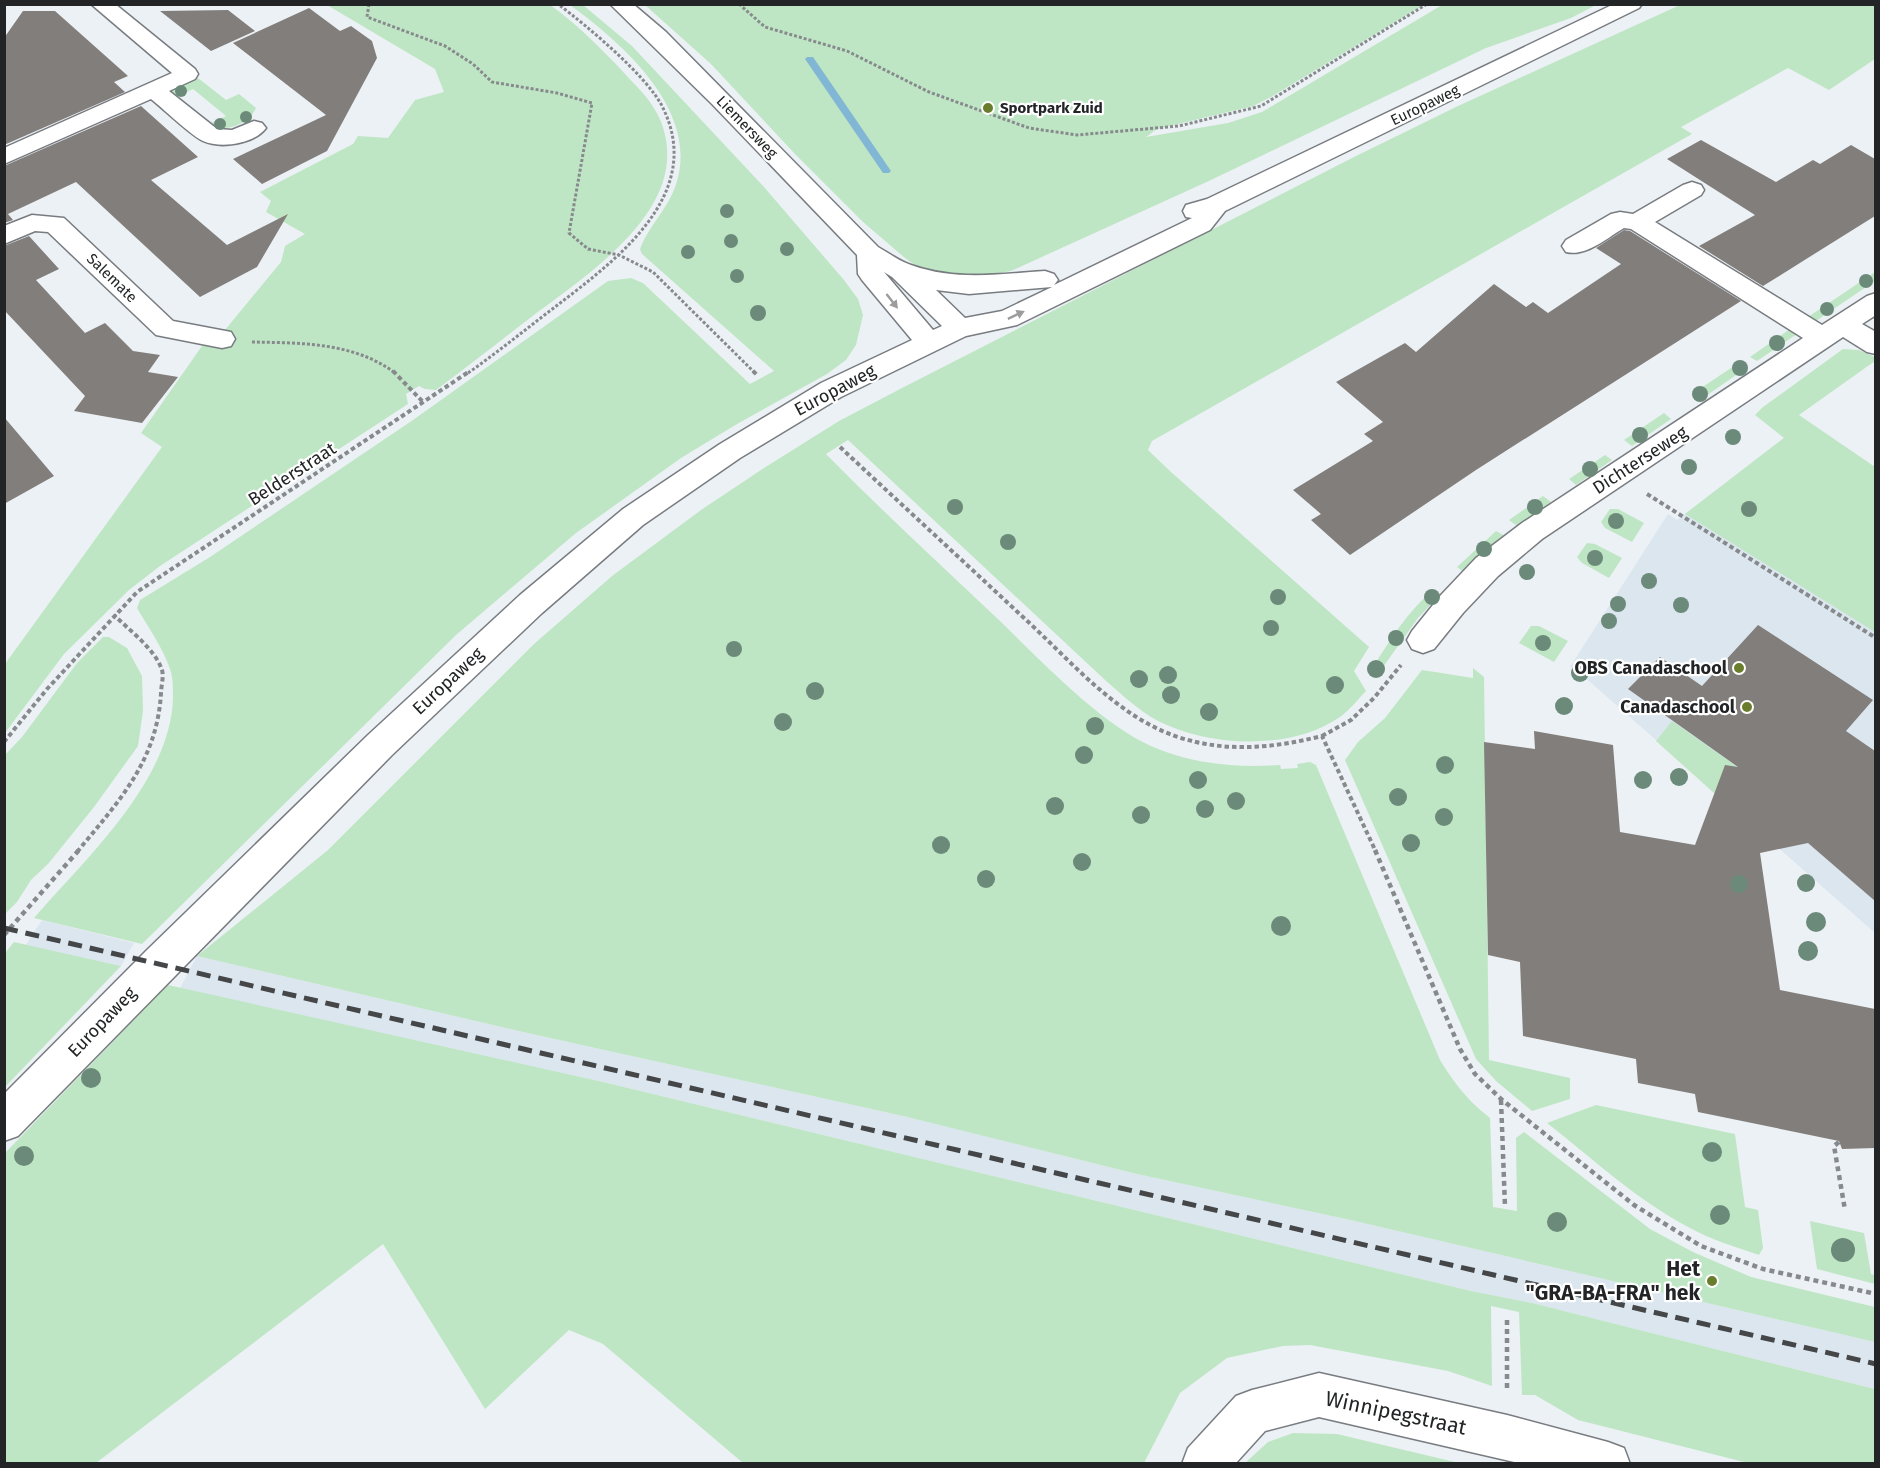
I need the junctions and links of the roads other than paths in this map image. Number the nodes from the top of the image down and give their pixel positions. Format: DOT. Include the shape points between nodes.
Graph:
graph roads {
  1 [pos="101,4"];
  2 [pos="620,4"];
  3 [pos="1632,4"];
  4 [pos="154,90"];
  5 [pos="254,128"];
  6 [pos="4,157"];
  7 [pos="1692,190"];
  8 [pos="1216,205"];
  9 [pos="1637,222"];
  10 [pos="4,236"];
  11 [pos="1575,246"];
  12 [pos="869,253"];
  13 [pos="901,271"];
  14 [pos="1045,280"];
  15 [pos="1875,302"];
  16 [pos="960,328"];
  17 [pos="1833,332"];
  18 [pos="222,339"];
  19 [pos="929,342"];
  20 [pos="1875,345"];
  21 [pos="1423,640"];
  22 [pos="4,1122"];
  23 [pos="1204,1464"];
  24 [pos="1608,1464"];
  1 -- 4 [label="main road" via="187,74"];
  2 -- 12 [label="main road, Liemersweg" via="720,99"];
  3 -- 8 [label="main road, Europaweg"];
  4 -- 5 [label="main road" via="211,136 236,137"];
  4 -- 6 [label="main road"];
  7 -- 9 [label="main road"];
  8 -- 14 [label="main road, Europaweg" via="1186,213"];
  16 -- 8 [label="main road, Europaweg, one-way" via="1008,319 1201,224"];
  9 -- 11 [label="main road" via="1620,220"];
  9 -- 17 [label="main road"];
  10 -- 18 [label="main road, Salemate" via="32,223 55,224 165,329"];
  12 -- 13 [label="main road, Liemersweg"];
  12 -- 19 [label="main road, Liemersweg, one-way" via="871,274"];
  13 -- 14 [label="main road" via="943,283 969,285"];
  13 -- 16 [label="main road, Liemersweg"];
  14 -- 16 [label="main road, Europaweg" via="990,304"];
  15 -- 17 [label="main road, Dichterseweg"];
  16 -- 19 [label="main road, Europaweg"];
  17 -- 20 [label="main road"];
  17 -- 21 [label="main road, Dichterseweg" via="1532,531 1487,567"];
  19 -- 22 [label="main road, Europaweg" via="777,421 633,517 531,604 380,745"];
  23 -- 24 [label="main road, Winnipegstraat" via="1252,1412 1319,1395"];
}
